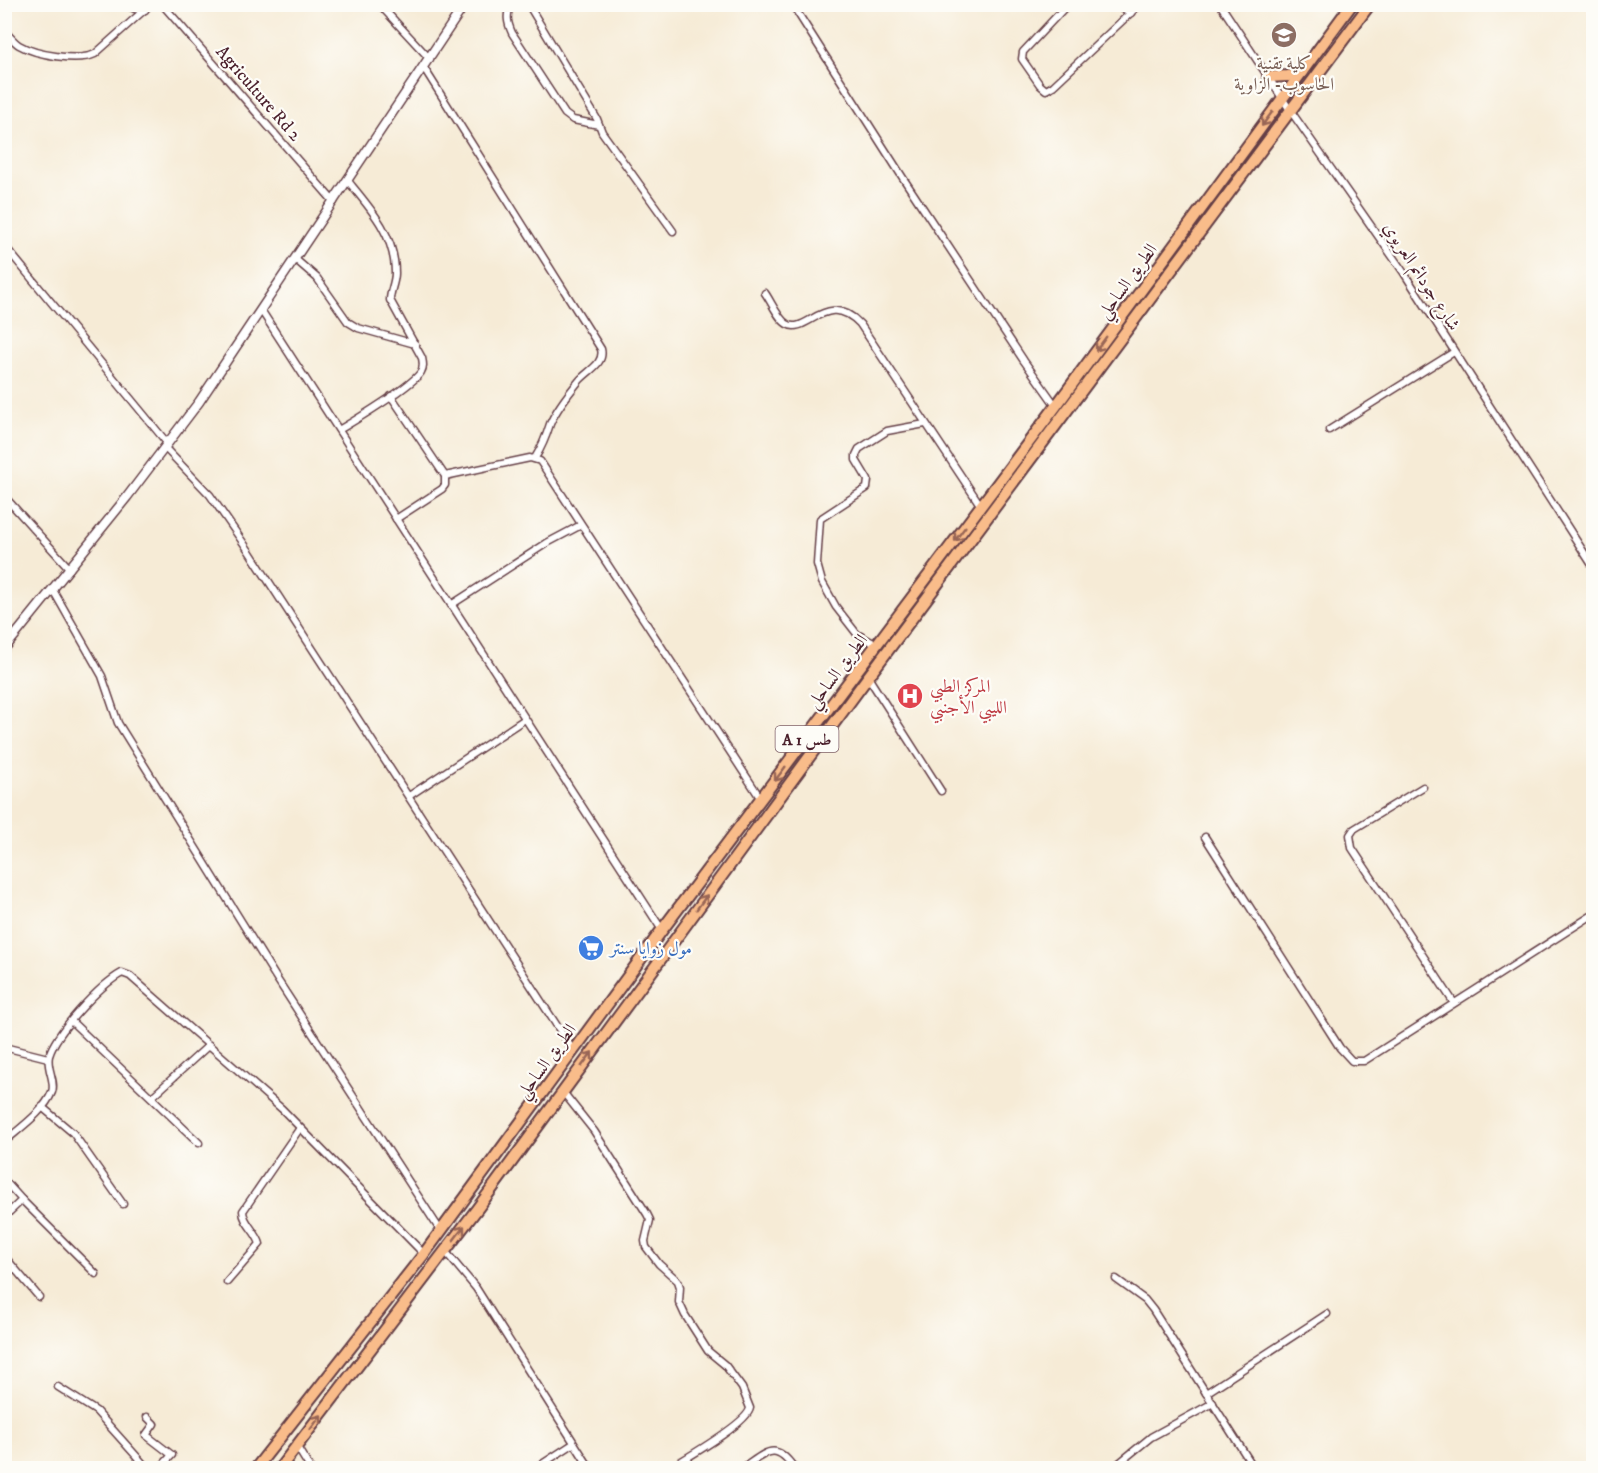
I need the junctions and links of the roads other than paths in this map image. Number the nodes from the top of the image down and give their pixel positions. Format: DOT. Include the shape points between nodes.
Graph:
graph roads {
  1 [pos="124,4"];
  2 [pos="152,4"];
  3 [pos="162,4"];
  4 [pos="379,4"];
  5 [pos="465,4"];
  6 [pos="511,4"];
  7 [pos="528,4"];
  8 [pos="792,4"];
  9 [pos="1068,4"];
  10 [pos="1115,4"];
  11 [pos="1140,4"];
  12 [pos="1220,4"];
  13 [pos="1352,4"];
  14 [pos="1370,4"];
  15 [pos="145,10"];
  16 [pos="1131,13"];
  17 [pos="4,31"];
  18 [pos="430,59"];
  19 [pos="424,68"];
  20 [pos="1302,71"];
  21 [pos="1268,77"];
  22 [pos="1282,98"];
  23 [pos="1290,110"];
  24 [pos="599,125"];
  25 [pos="348,181"];
  26 [pos="334,202"];
  27 [pos="673,231"];
  28 [pos="4,245"];
  29 [pos="295,259"];
  30 [pos="765,293"];
  31 [pos="261,310"];
  32 [pos="415,345"];
  33 [pos="1454,352"];
  34 [pos="390,396"];
  35 [pos="1056,406"];
  36 [pos="925,424"];
  37 [pos="339,430"];
  38 [pos="1329,430"];
  39 [pos="166,446"];
  40 [pos="535,459"];
  41 [pos="445,476"];
  42 [pos="4,496"];
  43 [pos="981,506"];
  44 [pos="396,519"];
  45 [pos="581,525"];
  46 [pos="1593,568"];
  47 [pos="70,569"];
  48 [pos="53,590"];
  49 [pos="451,605"];
  50 [pos="877,645"];
  51 [pos="4,649"];
  52 [pos="868,677"];
  53 [pos="525,719"];
  54 [pos="1423,787"];
  55 [pos="941,791"];
  56 [pos="409,796"];
  57 [pos="761,799"];
  58 [pos="1205,837"];
  59 [pos="1593,914"];
  60 [pos="662,930"];
  61 [pos="1454,1003"];
  62 [pos="71,1021"];
  63 [pos="208,1045"];
  64 [pos="4,1047"];
  65 [pos="574,1052"];
  66 [pos="48,1058"];
  67 [pos="563,1092"];
  68 [pos="152,1097"];
  69 [pos="42,1107"];
  70 [pos="300,1128"];
  71 [pos="4,1142"];
  72 [pos="199,1143"];
  73 [pos="4,1180"];
  74 [pos="22,1200"];
  75 [pos="123,1204"];
  76 [pos="4,1217"];
  77 [pos="440,1230"];
  78 [pos="445,1251"];
  79 [pos="424,1254"];
  80 [pos="4,1256"];
  81 [pos="96,1274"];
  82 [pos="1116,1280"];
  83 [pos="227,1281"];
  84 [pos="39,1297"];
  85 [pos="1327,1314"];
  86 [pos="58,1387"];
  87 [pos="1206,1393"];
  88 [pos="1213,1403"];
  89 [pos="147,1417"];
  90 [pos="573,1444"];
  91 [pos="297,1447"];
  92 [pos="147,1468"];
  93 [pos="160,1468"];
  94 [pos="256,1468"];
  95 [pos="280,1468"];
  96 [pos="310,1468"];
  97 [pos="536,1468"];
  98 [pos="590,1468"];
  99 [pos="670,1468"];
  100 [pos="743,1468"];
  101 [pos="794,1468"];
  102 [pos="1113,1468"];
  103 [pos="1254,1468"];
  1 -- 15 [label="street"];
  2 -- 15 [label="street"];
  3 -- 26 [label="street, Agriculture Rd 2"];
  4 -- 18 [label="street"];
  5 -- 18 [label="street"];
  6 -- 24 [label="street" via="507,21 512,33 565,114 573,120"];
  7 -- 24 [label="street"];
  8 -- 35 [label="street"];
  9 -- 16 [label="street" via="1023,52 1022,59 1046,90"];
  10 -- 16 [label="street"];
  11 -- 16 [label="street"];
  12 -- 21 [label="street, شارع جودائم العريوي"];
  13 -- 20 [label="highway, الطريق الساحلي / A 1 طس"];
  14 -- 23 [label="highway, الطريق الساحلي / A 1 طس"];
  15 -- 17 [label="street" via="87,57 48,54 18,45"];
  18 -- 19 [label="street"];
  19 -- 25 [label="street"];
  19 -- 40 [label="street" via="603,355 579,380 552,420"];
  20 -- 21 [label="highway"];
  20 -- 22 [label="highway, الطريق الساحلي / A 1 طس"];
  21 -- 22 [label="street, شارع جودائم العريوي"];
  22 -- 23 [label="street, شارع جودائم العريوي"];
  22 -- 35 [label="highway, الطريق الساحلي / A 1 طس, one-way"];
  23 -- 33 [label="street, شارع جودائم العريوي"];
  23 -- 52 [label="highway, الطريق الساحلي / A 1 طس"];
  24 -- 27 [label="street"];
  25 -- 26 [label="street"];
  25 -- 32 [label="street" via="387,233 396,276 390,300"];
  26 -- 29 [label="street"];
  28 -- 39 [label="street"];
  29 -- 31 [label="street"];
  29 -- 32 [label="street" via="317,278 348,322"];
  30 -- 36 [label="street" via="785,324 801,324 834,310 852,315"];
  31 -- 37 [label="street"];
  31 -- 39 [label="street"];
  32 -- 34 [label="street" via="422,358 420,374"];
  33 -- 38 [label="street"];
  33 -- 46 [label="street, شارع جودائم العريوي"];
  34 -- 37 [label="street"];
  34 -- 41 [label="street"];
  35 -- 43 [label="highway, الطريق الساحلي / A 1 طس"];
  36 -- 43 [label="street"];
  36 -- 50 [label="street" via="887,431 859,449 856,460 868,480 867,488 823,515 818,524 817,564 822,582 857,633"];
  37 -- 44 [label="street"];
  39 -- 47 [label="street"];
  39 -- 56 [label="street" via="210,495"];
  40 -- 41 [label="street"];
  40 -- 45 [label="street"];
  41 -- 44 [label="street" via="442,489"];
  42 -- 47 [label="street"];
  43 -- 50 [label="highway, الطريق الساحلي / A 1 طس, one-way"];
  44 -- 49 [label="street"];
  45 -- 49 [label="street"];
  45 -- 57 [label="street"];
  47 -- 48 [label="street"];
  48 -- 51 [label="street"];
  48 -- 77 [label="street" via="102,676 118,723 283,989"];
  49 -- 53 [label="street"];
  50 -- 57 [label="highway, الطريق الساحلي / A 1 طس, one-way"];
  52 -- 55 [label="street"];
  67 -- 52 [label="highway, الطريق الساحلي / A 1 طس, one-way"];
  53 -- 56 [label="street"];
  53 -- 60 [label="street"];
  54 -- 61 [label="street" via="1350,835 1352,848"];
  56 -- 65 [label="street"];
  57 -- 60 [label="highway, الطريق الساحلي / A 1 طس"];
  58 -- 61 [label="street" via="1352,1062 1364,1061"];
  59 -- 61 [label="street"];
  60 -- 65 [label="highway, الطريق الساحلي / A 1 طس"];
  62 -- 63 [label="street" via="91,998 122,973"];
  62 -- 66 [label="street"];
  62 -- 68 [label="street"];
  63 -- 68 [label="street"];
  63 -- 70 [label="street"];
  64 -- 66 [label="street"];
  65 -- 77 [label="highway, الطريق الساحلي / A 1 طس"];
  66 -- 69 [label="street" via="53,1089"];
  78 -- 67 [label="highway, الطريق الساحلي / A 1 طس, one-way"];
  67 -- 99 [label="street" via="594,1131 647,1214 650,1220 646,1247 678,1281 679,1302 685,1315 708,1351 725,1365 742,1388 750,1408 735,1426"];
  68 -- 72 [label="street"];
  69 -- 71 [label="street"];
  69 -- 75 [label="street" via="73,1133"];
  70 -- 79 [label="street"];
  70 -- 83 [label="street" via="243,1211 261,1244"];
  73 -- 74 [label="street"];
  74 -- 76 [label="street"];
  74 -- 81 [label="street"];
  77 -- 79 [label="highway, الطريق الساحلي / A 1 طس"];
  78 -- 90 [label="street" via="476,1288"];
  91 -- 78 [label="highway, الطريق الساحلي / A 1 طس, one-way"];
  79 -- 94 [label="highway, الطريق الساحلي / A 1 طس"];
  80 -- 84 [label="street"];
  82 -- 87 [label="street" via="1153,1310"];
  85 -- 87 [label="street"];
  86 -- 92 [label="street" via="96,1411"];
  87 -- 88 [label="street"];
  88 -- 102 [label="street" via="1152,1437"];
  88 -- 103 [label="street"];
  89 -- 93 [label="street" via="154,1424 146,1435 172,1455"];
  90 -- 97 [label="street"];
  90 -- 98 [label="street"];
  91 -- 95 [label="highway, الطريق الساحلي / A 1 طس"];
  91 -- 96 [label="street"];
  100 -- 101 [label="street" via="774,1451 781,1452"];
}
